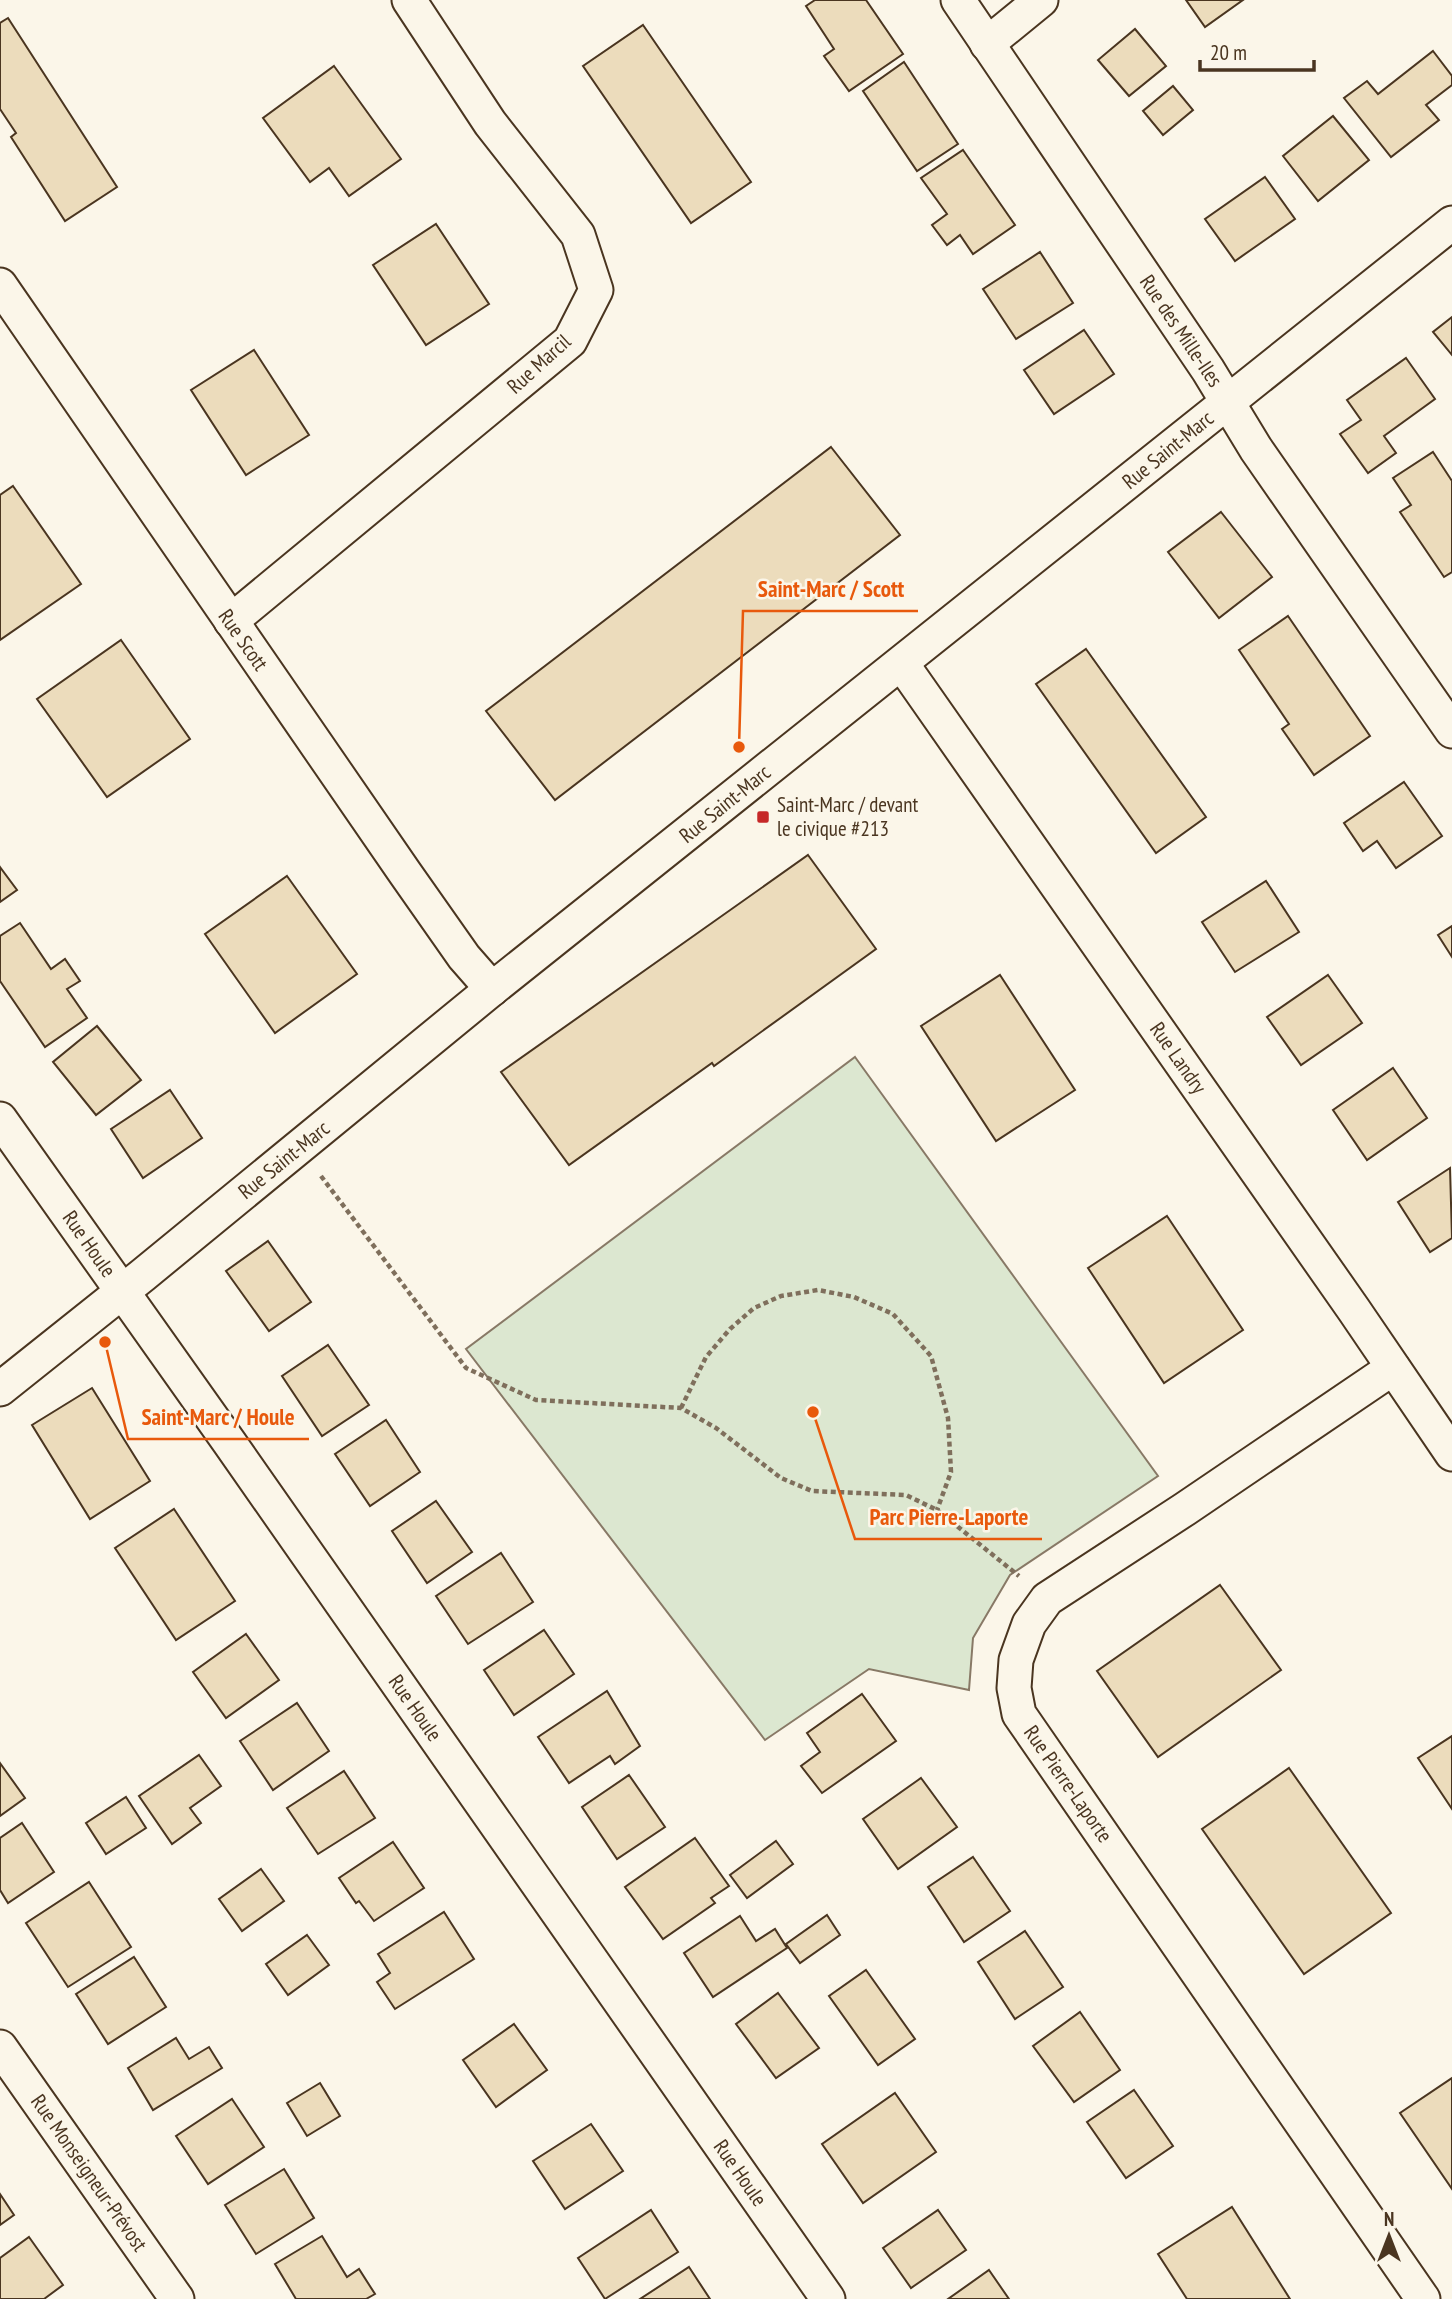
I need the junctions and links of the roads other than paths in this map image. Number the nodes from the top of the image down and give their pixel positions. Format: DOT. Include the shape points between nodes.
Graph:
graph roads {
  1 [pos="409,0"];
  2 [pos="958,0"];
  3 [pos="1041,0"];
  4 [pos="987,44"];
  5 [pos="1452,223"];
  6 [pos="0,285"];
  7 [pos="1228,402"];
  8 [pos="231,621"];
  9 [pos="902,663"];
  10 [pos="1452,731"];
  11 [pos="492,989"];
  12 [pos="0,1119"];
  13 [pos="122,1292"];
  14 [pos="1393,1367"];
  15 [pos="0,1389"];
  16 [pos="1452,1454"];
  17 [pos="0,2047"];
  18 [pos="177,2299"];
  19 [pos="828,2299"];
  20 [pos="1423,2299"];
  1 -- 8 [label="street, Rue Marcil" via="490,123 578,234 596,290 570,341"];
  2 -- 4 [label="street, Rue des Mille-Iles"];
  3 -- 4 [label="street"];
  4 -- 7 [label="street, Rue des Mille-Iles"];
  5 -- 7 [label="street, Rue Saint-Marc"];
  6 -- 8 [label="street, Rue Scott"];
  7 -- 9 [label="street, Rue Saint-Marc"];
  7 -- 10 [label="street, Rue des Mille-Iles"];
  8 -- 11 [label="street, Rue Scott" via="453,941"];
  9 -- 11 [label="street, Rue Saint-Marc"];
  9 -- 14 [label="street, Rue Landry"];
  11 -- 13 [label="street, Rue Saint-Marc"];
  12 -- 13 [label="street, Rue Houle"];
  13 -- 15 [label="street, Rue Saint-Marc"];
  13 -- 19 [label="street, Rue Houle"];
  14 -- 16 [label="street, Rue Landry"];
  14 -- 20 [label="street, Rue Pierre-Laporte" via="1047,1599 1029,1624 1016,1660 1014,1688 1019,1714"];
  17 -- 18 [label="street, Rue Monseigneur-Prévost"];
}
